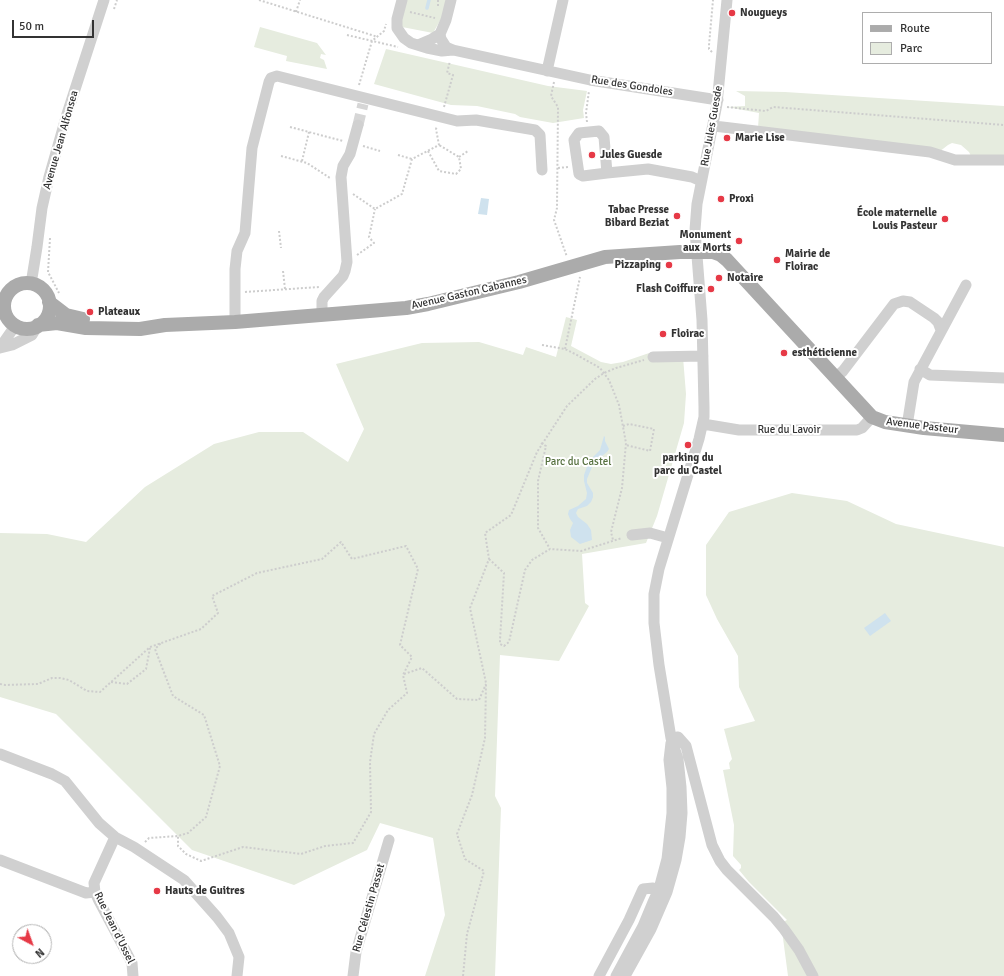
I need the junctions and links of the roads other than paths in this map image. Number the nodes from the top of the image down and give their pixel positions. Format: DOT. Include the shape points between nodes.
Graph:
graph roads {
  1 [pos="104,0"];
  2 [pos="452,0"];
  3 [pos="563,0"];
  4 [pos="727,0"];
  5 [pos="400,5"];
  6 [pos="440,34"];
  7 [pos="418,45"];
  8 [pos="453,50"];
  9 [pos="551,72"];
  10 [pos="718,100"];
  11 [pos="358,125"];
  12 [pos="714,126"];
  13 [pos="1004,160"];
  14 [pos="542,170"];
  15 [pos="607,173"];
  16 [pos="702,181"];
  17 [pos="697,251"];
  18 [pos="31,284"];
  19 [pos="966,285"];
  20 [pos="4,296"];
  21 [pos="55,299"];
  22 [pos="322,315"];
  23 [pos="235,322"];
  24 [pos="165,325"];
  25 [pos="10,326"];
  26 [pos="38,326"];
  27 [pos="941,330"];
  28 [pos="0,347"];
  29 [pos="703,356"];
  30 [pos="653,357"];
  31 [pos="920,369"];
  32 [pos="835,378"];
  33 [pos="1004,378"];
  34 [pos="872,417"];
  35 [pos="703,424"];
  36 [pos="907,426"];
  37 [pos="1004,435"];
  38 [pos="632,535"];
  39 [pos="668,538"];
  40 [pos="671,738"];
  41 [pos="0,754"];
  42 [pos="115,837"];
  43 [pos="389,840"];
  44 [pos="0,860"];
  45 [pos="663,891"];
  46 [pos="95,892"];
  47 [pos="133,976"];
  48 [pos="237,976"];
  49 [pos="353,976"];
  50 [pos="599,976"];
  51 [pos="616,976"];
  52 [pos="625,976"];
  53 [pos="813,976"];
  1 -- 18 [label="street, Avenue Jean Alfonsea" via="51,171 42,208"];
  2 -- 6 [label="street"];
  3 -- 9 [label="street"];
  4 -- 10 [label="street, Rue Jules Guesde"];
  5 -- 7 [label="street, Rue des Gondoles" via="397,28 399,33 411,43"];
  6 -- 7 [label="street"];
  6 -- 8 [label="street" via="446,46"];
  7 -- 8 [label="street, Rue des Gondoles" via="442,51"];
  8 -- 9 [label="street, Rue des Gondoles"];
  9 -- 10 [label="street, Rue des Gondoles"];
  10 -- 12 [label="street, Rue Jules Guesde"];
  11 -- 22 [label="street" via="350,154 343,166 341,186 347,262 343,276 322,301"];
  12 -- 13 [label="street" via="930,152 956,160"];
  12 -- 16 [label="street, Rue Jules Guesde"];
  14 -- 23 [label="street" via="540,135 535,130 476,120 457,121 277,76 272,78 252,148 245,233 237,251"];
  15 -- 15 [label="street" via="604,137 599,132 578,133 574,140 579,174 584,176"];
  15 -- 16 [label="street" via="648,168"];
  16 -- 17 [label="street, Rue Jules Guesde" via="695,230"];
  17 -- 22 [label="main road, Avenue Gaston Cabannes" via="605,257 520,282 428,304"];
  17 -- 29 [label="street, Rue Jules Guesde"];
  17 -- 32 [label="main road, Avenue Pasteur" via="717,253 727,260"];
  18 -- 20 [label="main road" via="17,285"];
  18 -- 21 [label="main road"];
  19 -- 27 [label="street"];
  20 -- 25 [label="main road"];
  21 -- 24 [label="main road, Avenue Gaston Cabannes" via="66,315 76,318"];
  21 -- 26 [label="main road" via="44,321"];
  22 -- 23 [label="main road, Avenue Gaston Cabannes"];
  23 -- 24 [label="main road, Avenue Gaston Cabannes"];
  24 -- 26 [label="main road, Avenue Gaston Cabannes" via="140,329 86,328 57,323"];
  25 -- 26 [label="main road"];
  25 -- 28 [label="street"];
  27 -- 31 [label="street"];
  27 -- 32 [label="street" via="934,318 910,302 894,304"];
  29 -- 30 [label="street"];
  29 -- 35 [label="street, Rue Jules Guesde"];
  31 -- 33 [label="street" via="930,375"];
  31 -- 36 [label="street" via="914,382"];
  32 -- 34 [label="main road, Avenue Pasteur"];
  34 -- 35 [label="street, Rue du Lavoir" via="857,430 739,430"];
  34 -- 36 [label="main road, Avenue Pasteur"];
  35 -- 39 [label="street, Rue Jules Guesde"];
  36 -- 37 [label="main road, Avenue Pasteur"];
  38 -- 39 [label="street" via="650,533"];
  39 -- 40 [label="street, Rue Jules Guesde" via="654,594 654,623"];
  40 -- 45 [label="street, Rue Jules Guesde" via="672,813"];
  40 -- 53 [label="street" via="678,737 686,746 712,845 720,860 784,929"];
  41 -- 42 [label="street" via="65,781 99,823"];
  42 -- 46 [label="street, Rue Jean d'Ussel" via="94,883"];
  42 -- 48 [label="street" via="184,880 217,917 229,933 239,957"];
  43 -- 49 [label="street, Rue Célestin Passet" via="356,952"];
  44 -- 46 [label="street" via="86,893"];
  45 -- 50 [label="street" via="643,889"];
  45 -- 51 [label="street"];
  45 -- 52 [label="street" via="651,929"];
  46 -- 47 [label="street, Rue Jean d'Ussel" via="132,963"];
}
